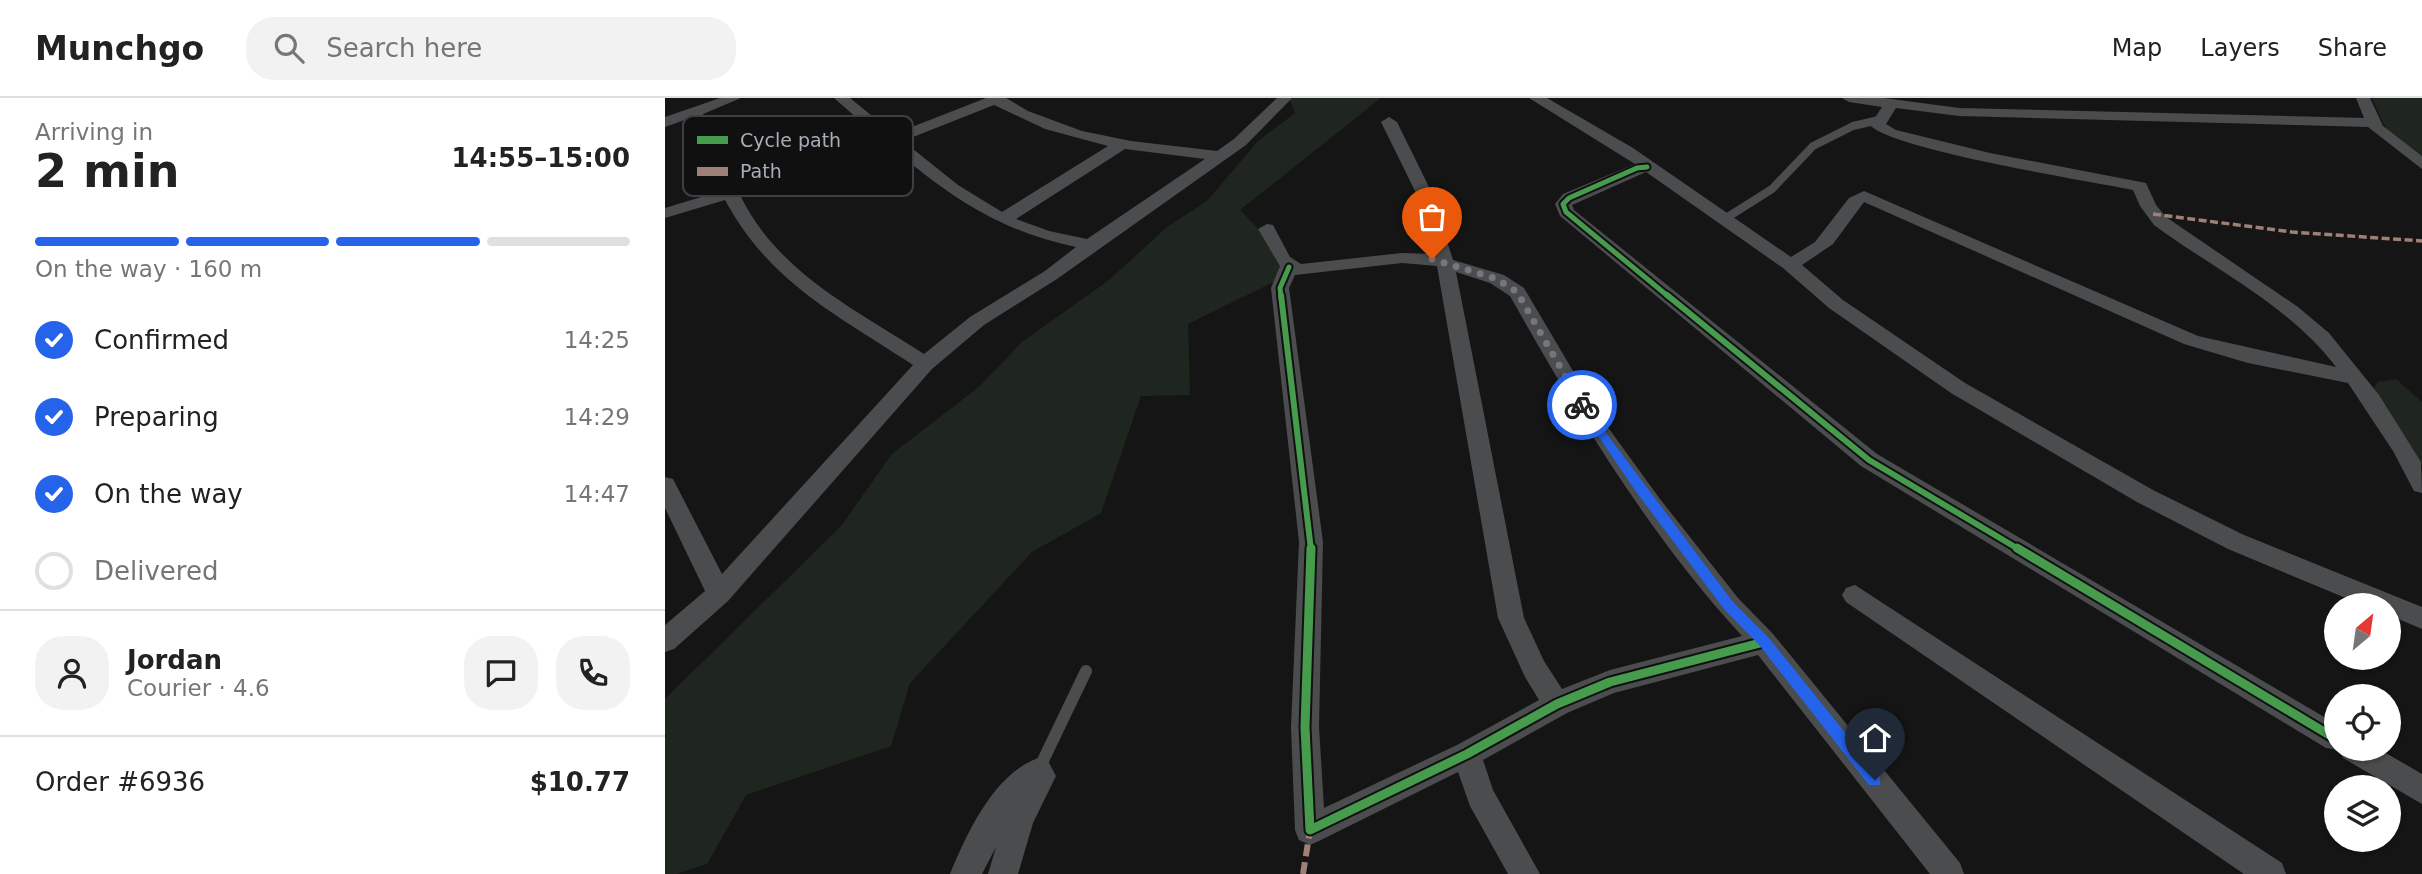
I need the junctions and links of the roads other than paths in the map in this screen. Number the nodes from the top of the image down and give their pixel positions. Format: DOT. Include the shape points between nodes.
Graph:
graph roads {
  1 [pos="734,98"];
  2 [pos="841,98"];
  3 [pos="1285,98"];
  4 [pos="1536,98"];
  5 [pos="1849,98"];
  6 [pos="2363,98"];
  7 [pos="997,99"];
  8 [pos="1891,105"];
  9 [pos="694,111"];
  10 [pos="696,116"];
  11 [pos="865,116"];
  12 [pos="1879,120"];
  13 [pos="1388,121"];
  14 [pos="665,122"];
  15 [pos="2373,122"];
  16 [pos="913,132"];
  17 [pos="1121,145"];
  18 [pos="913,156"];
  19 [pos="1220,156"];
  20 [pos="2422,164"];
  21 [pos="1647,167"];
  22 [pos="716,196"];
  23 [pos="734,196"];
  24 [pos="665,213"];
  25 [pos="1003,219"];
  26 [pos="1723,220"];
  27 [pos="1267,229"];
  28 [pos="1090,245"];
  29 [pos="1444,263"];
  30 [pos="1789,264"];
  31 [pos="1289,267"];
  32 [pos="925,364"];
  33 [pos="2352,377"];
  34 [pos="665,485"];
  35 [pos="2422,485"];
  36 [pos="719,594"];
  37 [pos="1855,595"];
  38 [pos="2422,618"];
  39 [pos="665,641"];
  40 [pos="1765,642"];
  41 [pos="1086,671"];
  42 [pos="1557,704"];
  43 [pos="2324,732"];
  44 [pos="1467,754"];
  45 [pos="2373,761"];
  46 [pos="1038,771"];
  47 [pos="2422,790"];
  48 [pos="965,874"];
  49 [pos="1003,874"];
  50 [pos="1525,874"];
  51 [pos="1949,874"];
  52 [pos="2271,874"];
  1 -- 9 [label="street"];
  2 -- 11 [label="street"];
  3 -- 19 [label="street"];
  4 -- 21 [label="street"];
  5 -- 8 [label="street"];
  6 -- 15 [label="street"];
  7 -- 16 [label="street"];
  7 -- 17 [label="street" via="1065,133"];
  8 -- 12 [label="street"];
  8 -- 15 [label="street" via="1959,112"];
  9 -- 10 [label="street"];
  9 -- 14 [label="street"];
  12 -- 26 [label="lane" via="1853,126 1813,146 1772,189"];
  12 -- 33 [label="street" via="1891,133 1935,145 2140,186 2160,221 2310,326"];
  13 -- 29 [label="street" via="1423,191"];
  15 -- 20 [label="street"];
  17 -- 19 [label="street"];
  17 -- 25 [label="street"];
  18 -- 25 [label="street" via="936,178"];
  19 -- 28 [label="street"];
  21 -- 26 [label="street"];
  21 -- 43 [label="street" via="1569,198 1563,204 1566,212 1869,460"];
  22 -- 24 [label="street"];
  23 -- 32 [label="street" via="758,239 786,269"];
  25 -- 28 [label="street"];
  26 -- 30 [label="street"];
  27 -- 31 [label="street"];
  28 -- 32 [label="street" via="977,321"];
  29 -- 31 [label="street" via="1419,258 1315,269"];
  29 -- 40 [label="street" via="1497,279 1517,292 1612,450 1729,605"];
  29 -- 42 [label="street" via="1511,618 1534,669"];
  30 -- 33 [label="street" via="1808,258 1825,243 1853,202 1864,196 2191,340"];
  30 -- 38 [label="street" via="1858,320 1958,388 2145,496 2290,566"];
  31 -- 44 [label="street" via="1280,288 1311,542 1305,727 1310,830"];
  32 -- 36 [label="street"];
  33 -- 35 [label="street" via="2406,453"];
  34 -- 36 [label="street"];
  36 -- 39 [label="street"];
  37 -- 52 [label="street"];
  40 -- 42 [label="street" via="1610,682"];
  40 -- 51 [label="street"];
  41 -- 46 [label="lane"];
  42 -- 44 [label="street"];
  44 -- 50 [label="street" via="1480,796"];
  45 -- 47 [label="street"];
  46 -- 48 [label="street" via="1016,788"];
  46 -- 49 [label="street" via="1042,776 1019,819"];
}
